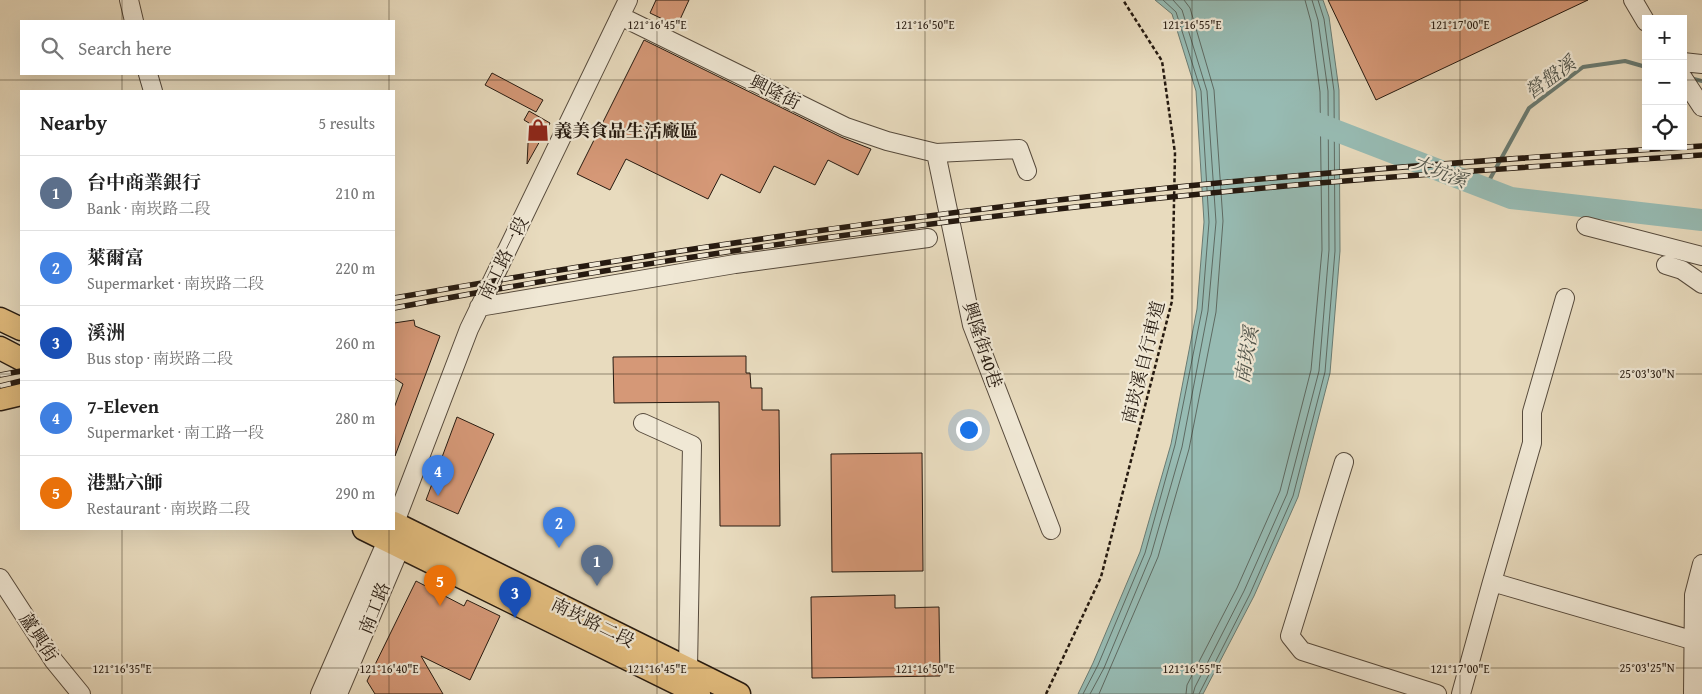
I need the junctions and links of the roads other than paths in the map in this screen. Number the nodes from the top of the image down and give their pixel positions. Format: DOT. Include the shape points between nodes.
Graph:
graph roads {
  1 [pos="129,0"];
  2 [pos="628,0"];
  3 [pos="1633,0"];
  4 [pos="1642,15"];
  5 [pos="620,16"];
  6 [pos="134,20"];
  7 [pos="1687,62"];
  8 [pos="1702,64"];
  9 [pos="148,75"];
  10 [pos="1687,83"];
  11 [pos="153,90"];
  12 [pos="1702,106"];
  13 [pos="936,153"];
  14 [pos="1027,171"];
  15 [pos="1586,226"];
  16 [pos="928,238"];
  17 [pos="1702,256"];
  18 [pos="1666,265"];
  19 [pos="1702,284"];
  20 [pos="1565,298"];
  21 [pos="479,307"];
  22 [pos="0,319"];
  23 [pos="20,329"];
  24 [pos="20,394"];
  25 [pos="0,399"];
  26 [pos="20,408"];
  27 [pos="0,413"];
  28 [pos="643,423"];
  29 [pos="1344,462"];
  30 [pos="395,528"];
  31 [pos="379,530"];
  32 [pos="1051,530"];
  33 [pos="394,531"];
  34 [pos="1702,564"];
  35 [pos="0,578"];
  36 [pos="1492,582"];
  37 [pos="1698,642"];
  38 [pos="688,669"];
  39 [pos="341,685"];
  40 [pos="81,694"];
  41 [pos="320,694"];
  42 [pos="699,694"];
  43 [pos="739,694"];
  44 [pos="1437,694"];
  45 [pos="1461,694"];
  46 [pos="1693,694"];
  1 -- 6 [label="street"];
  2 -- 5 [label="street, 南工路一段"];
  3 -- 4 [label="street"];
  5 -- 13 [label="street, 興隆街" via="846,127"];
  5 -- 21 [label="street, 南工路一段"];
  7 -- 8 [label="street"];
  9 -- 11 [label="street"];
  10 -- 12 [label="street"];
  13 -- 14 [label="street, 興隆街" via="1019,149"];
  13 -- 32 [label="street, 興隆街40巷" via="972,325"];
  15 -- 17 [label="street"];
  16 -- 21 [label="street" via="734,264"];
  18 -- 19 [label="street" via="1682,270"];
  20 -- 36 [label="street" via="1532,412 1532,443"];
  21 -- 30 [label="street, 南工路一段"];
  22 -- 23 [label="main road"];
  24 -- 25 [label="main road"];
  26 -- 27 [label="main road"];
  28 -- 38 [label="street" via="692,445"];
  29 -- 44 [label="street" via="1290,636 1302,651"];
  31 -- 33 [label="main road, 南崁路二段"];
  33 -- 38 [label="main road, 南崁路二段"];
  33 -- 39 [label="street, 南工路"];
  33 -- 42 [label="main road, 南崁路二段"];
  34 -- 37 [label="street" via="1694,595"];
  35 -- 40 [label="street, 蘆興街" via="49,655"];
  36 -- 37 [label="street"];
  36 -- 45 [label="street"];
  37 -- 46 [label="street"];
  38 -- 43 [label="main road, 南崁路二段"];
  39 -- 41 [label="street, 南工路"];
}
